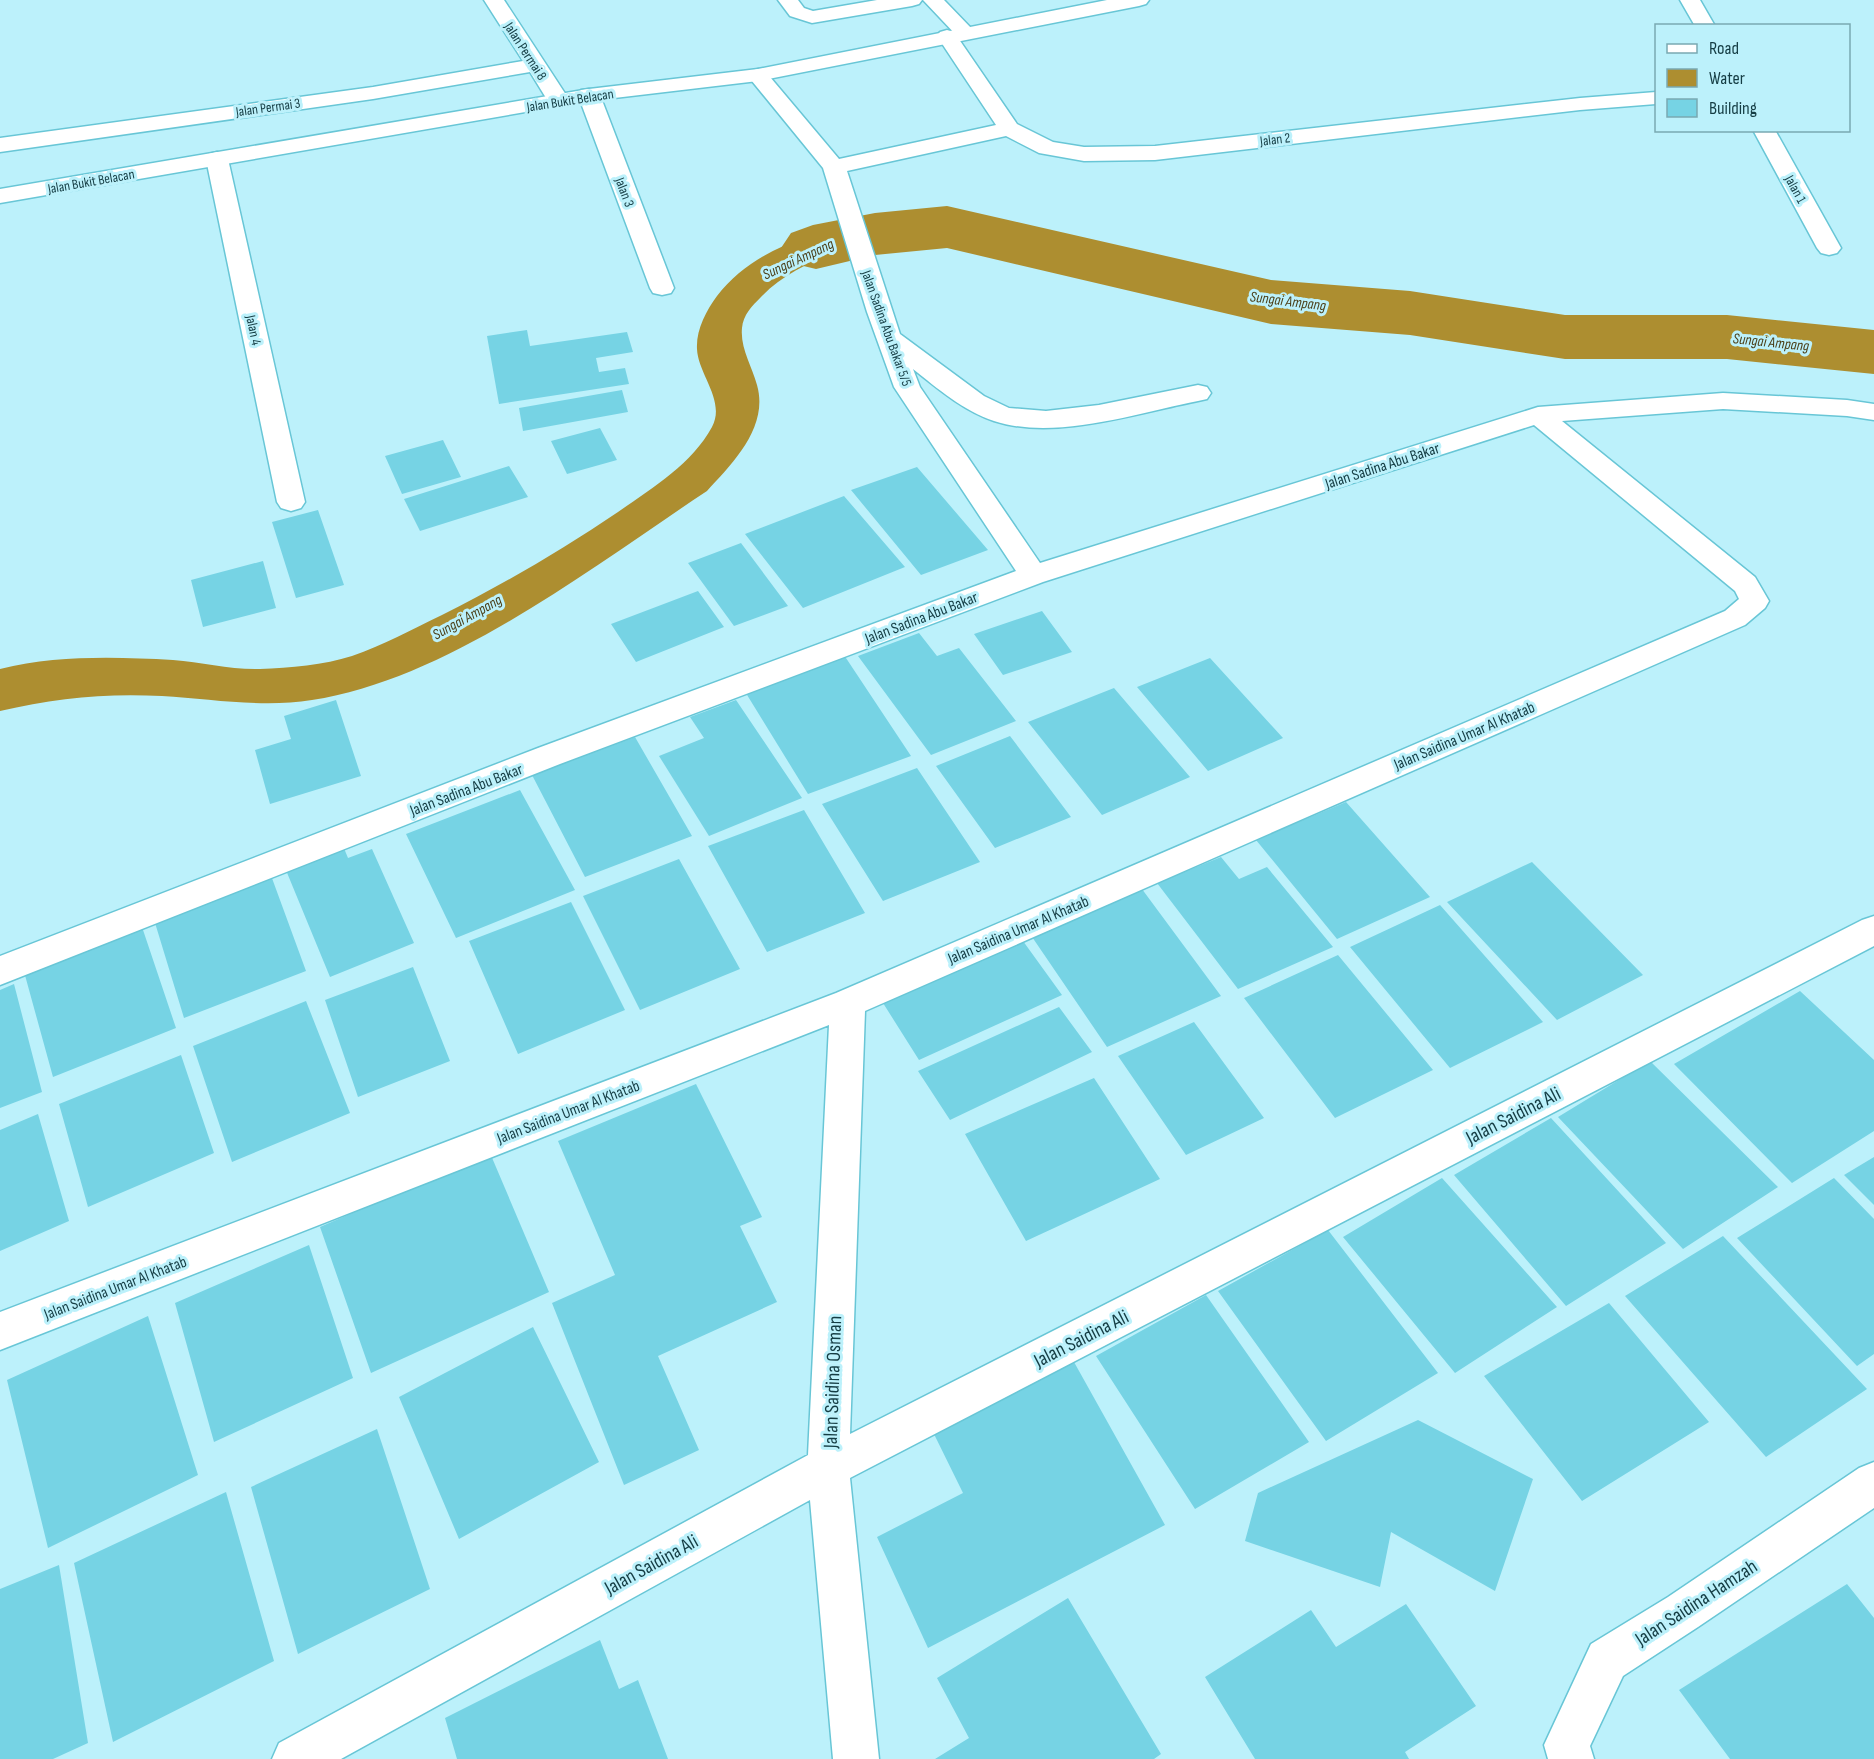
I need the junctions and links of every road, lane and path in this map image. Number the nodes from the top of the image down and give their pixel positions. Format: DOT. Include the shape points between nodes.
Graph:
graph roads {
  1 [pos="494,0"];
  2 [pos="788,0"];
  3 [pos="912,0"];
  4 [pos="933,0"];
  5 [pos="1139,0"];
  6 [pos="1690,0"];
  7 [pos="1704,24"];
  8 [pos="956,34"];
  9 [pos="536,65"];
  10 [pos="758,75"];
  11 [pos="589,95"];
  12 [pos="1655,98"];
  13 [pos="559,102"];
  14 [pos="1009,129"];
  15 [pos="1765,132"];
  16 [pos="0,145"];
  17 [pos="217,159"];
  18 [pos="834,167"];
  19 [pos="0,196"];
  20 [pos="1828,248"];
  21 [pos="662,288"];
  22 [pos="889,338"];
  23 [pos="1198,393"];
  24 [pos="1874,412"];
  25 [pos="1538,415"];
  26 [pos="291,501"];
  27 [pos="1033,575"];
  28 [pos="1874,930"];
  29 [pos="0,971"];
  30 [pos="848,1003"];
  31 [pos="0,1331"];
  32 [pos="828,1467"];
  33 [pos="1874,1483"];
  34 [pos="295,1759"];
  35 [pos="856,1759"];
  36 [pos="1571,1759"];
  1 -- 9 [label="street, Jalan Permai 8"];
  2 -- 3 [label="street" via="797,12 812,17"];
  4 -- 8 [label="street, Jalan 2"];
  5 -- 8 [label="street, Jalan Bukit Belacan"];
  6 -- 7 [label="street"];
  8 -- 10 [label="street, Jalan Bukit Belacan"];
  8 -- 14 [label="street, Jalan 2"];
  9 -- 13 [label="street, Jalan Permai 8"];
  9 -- 16 [label="street, Jalan Permai 3" via="373,93"];
  10 -- 11 [label="street, Jalan Bukit Belacan"];
  10 -- 18 [label="street, Jalan Sadina Abu Bakar 5/5"];
  11 -- 13 [label="street, Jalan Bukit Belacan"];
  11 -- 21 [label="street, Jalan 3"];
  12 -- 14 [label="street, Jalan 2" via="1155,153 1084,154 1047,148"];
  13 -- 17 [label="street, Jalan Bukit Belacan"];
  14 -- 18 [label="street"];
  15 -- 20 [label="street, Jalan 1"];
  17 -- 19 [label="street, Jalan Bukit Belacan"];
  17 -- 26 [label="street, Jalan 4"];
  18 -- 22 [label="street, Jalan Sadina Abu Bakar 5/5"];
  22 -- 23 [label="street" via="990,410 1019,419 1066,418"];
  22 -- 27 [label="street, Jalan Sadina Abu Bakar 5/5" via="907,387"];
  24 -- 25 [label="street, Jalan Sadina Abu Bakar" via="1723,401"];
  25 -- 27 [label="street, Jalan Sadina Abu Bakar"];
  25 -- 30 [label="street, Jalan Saidina Umar Al Khatab" via="1745,584 1755,601 1735,618"];
  27 -- 29 [label="street, Jalan Sadina Abu Bakar" via="549,756"];
  28 -- 32 [label="street, Jalan Saidina Ali"];
  30 -- 31 [label="street, Jalan Saidina Umar Al Khatab"];
  30 -- 32 [label="street, Jalan Saidina Osman"];
  32 -- 34 [label="street, Jalan Saidina Ali"];
  32 -- 35 [label="street, Jalan Saidina Osman"];
  33 -- 36 [label="street, Jalan Saidina Hamzah" via="1607,1660 1567,1745"];
}
